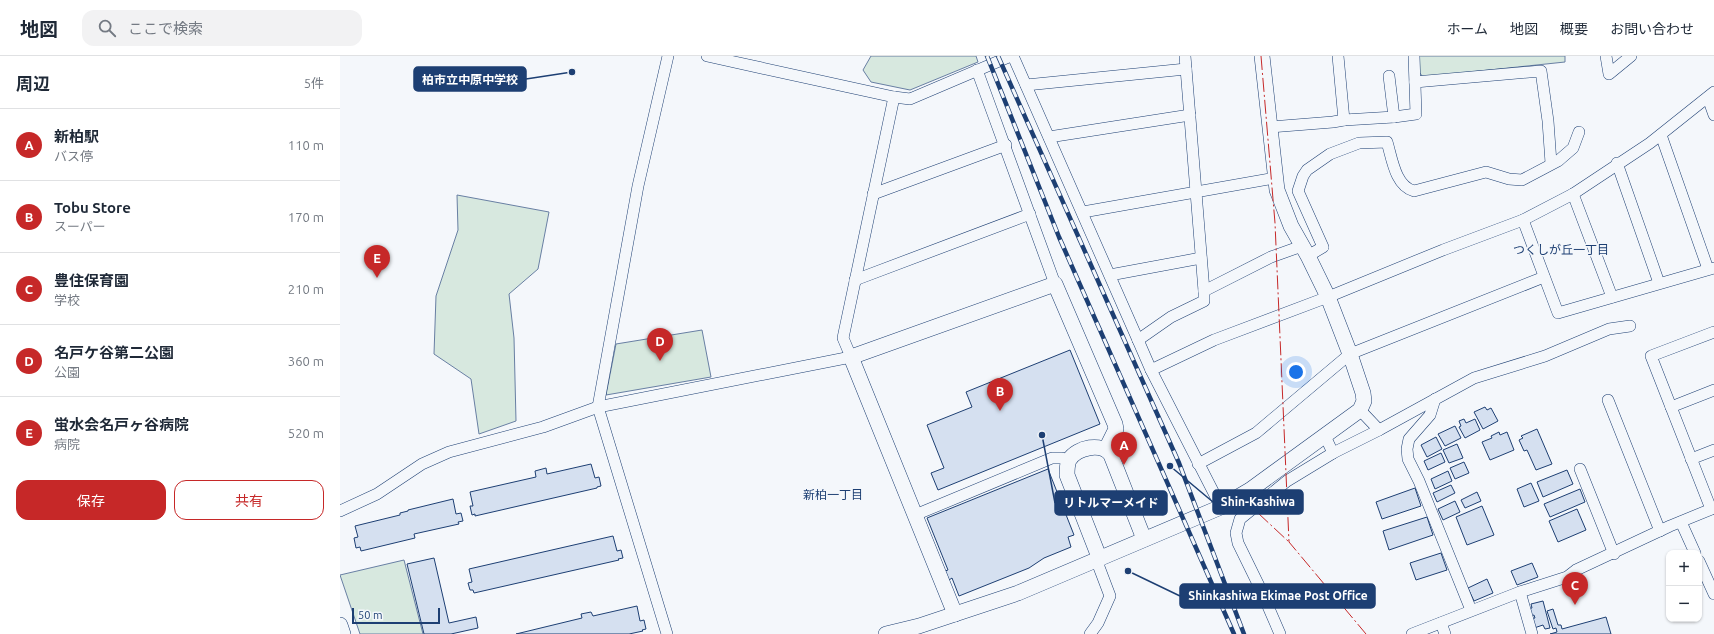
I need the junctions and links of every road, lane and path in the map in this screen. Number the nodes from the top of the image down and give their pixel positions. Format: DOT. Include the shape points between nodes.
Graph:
graph roads {
  1 [pos="668,56"];
  2 [pos="707,56"];
  3 [pos="1012,56"];
  4 [pos="1185,56"];
  5 [pos="1262,56"];
  6 [pos="1338,56"];
  7 [pos="1414,56"];
  8 [pos="1606,56"];
  9 [pos="1631,56"];
  10 [pos="1186,69"];
  11 [pos="977,70"];
  12 [pos="1389,76"];
  13 [pos="1415,82"];
  14 [pos="1026,85"];
  15 [pos="894,96"];
  16 [pos="1712,97"];
  17 [pos="1190,115"];
  18 [pos="1714,115"];
  19 [pos="1394,117"];
  20 [pos="1344,120"];
  21 [pos="1270,127"];
  22 [pos="1580,132"];
  23 [pos="1661,135"];
  24 [pos="1049,137"];
  25 [pos="1006,145"];
  26 [pos="1551,163"];
  27 [pos="1617,163"];
  28 [pos="1274,178"];
  29 [pos="1196,193"];
  30 [pos="873,194"];
  31 [pos="1573,194"];
  32 [pos="1082,212"];
  33 [pos="1030,214"];
  34 [pos="1523,220"];
  35 [pos="1306,251"];
  36 [pos="1201,258"];
  37 [pos="1711,268"];
  38 [pos="1110,275"];
  39 [pos="1544,277"];
  40 [pos="855,280"];
  41 [pos="1660,283"];
  42 [pos="1055,284"];
  43 [pos="1204,291"];
  44 [pos="1328,297"];
  45 [pos="1612,297"];
  46 [pos="1630,326"];
  47 [pos="1714,332"];
  48 [pos="1138,340"];
  49 [pos="1350,354"];
  50 [pos="851,357"];
  51 [pos="1151,370"];
  52 [pos="1714,390"];
  53 [pos="1435,399"];
  54 [pos="1608,400"];
  55 [pos="598,407"];
  56 [pos="1671,407"];
  57 [pos="1360,410"];
  58 [pos="1380,430"];
  59 [pos="1325,436"];
  60 [pos="1106,449"];
  61 [pos="1714,450"];
  62 [pos="1333,453"];
  63 [pos="1691,458"];
  64 [pos="1069,461"];
  65 [pos="1198,464"];
  66 [pos="1580,469"];
  67 [pos="1220,507"];
  68 [pos="1712,509"];
  69 [pos="340,510"];
  70 [pos="915,515"];
  71 [pos="1681,522"];
  72 [pos="1660,531"];
  73 [pos="1144,539"];
  74 [pos="1694,550"];
  75 [pos="1614,554"];
  76 [pos="1099,557"];
  77 [pos="1702,568"];
  78 [pos="1520,592"];
  79 [pos="1714,594"];
  80 [pos="1471,610"];
  81 [pos="955,614"];
  82 [pos="1441,623"];
  83 [pos="340,625"];
  84 [pos="343,634"];
  85 [pos="667,634"];
  86 [pos="886,634"];
  87 [pos="1090,634"];
  88 [pos="1280,634"];
  89 [pos="1412,634"];
  90 [pos="1445,634"];
  91 [pos="1532,634"];
  1 -- 55 [label="street" via="638,186"];
  2 -- 15 [label="street"];
  3 -- 11 [label="street"];
  3 -- 14 [label="street"];
  4 -- 10 [label="street"];
  5 -- 21 [label="street"];
  6 -- 20 [label="street"];
  7 -- 13 [label="street"];
  8 -- 9 [label="street" via="1609,74"];
  10 -- 14 [label="street"];
  10 -- 17 [label="street"];
  11 -- 15 [label="street" via="910,98"];
  11 -- 25 [label="street"];
  12 -- 19 [label="street"];
  13 -- 19 [label="street" via="1416,114"];
  13 -- 26 [label="street" via="1541,71"];
  14 -- 24 [label="street"];
  15 -- 30 [label="street"];
  16 -- 18 [label="street"];
  16 -- 23 [label="street"];
  17 -- 24 [label="street"];
  17 -- 29 [label="street"];
  19 -- 20 [label="street"];
  20 -- 21 [label="street"];
  21 -- 28 [label="street"];
  22 -- 26 [label="street" via="1573,148 1558,161"];
  23 -- 27 [label="street"];
  23 -- 37 [label="street"];
  24 -- 32 [label="street"];
  25 -- 30 [label="street"];
  25 -- 33 [label="street"];
  26 -- 35 [label="street" via="1522,180 1486,172 1414,191 1407,190 1396,174 1387,142 1359,143 1342,148 1307,170 1303,176 1298,191 1323,247"];
  27 -- 31 [label="street"];
  27 -- 41 [label="street"];
  28 -- 29 [label="street"];
  28 -- 35 [label="street" via="1284,210"];
  29 -- 32 [label="street"];
  29 -- 36 [label="street"];
  30 -- 40 [label="street"];
  31 -- 34 [label="street"];
  31 -- 45 [label="street"];
  32 -- 38 [label="street"];
  33 -- 40 [label="street"];
  33 -- 42 [label="street"];
  34 -- 39 [label="street"];
  34 -- 44 [label="street"];
  35 -- 43 [label="street" via="1271,257"];
  35 -- 44 [label="street"];
  36 -- 38 [label="street"];
  36 -- 43 [label="street"];
  37 -- 41 [label="street"];
  38 -- 48 [label="street"];
  39 -- 45 [label="street" via="1558,313"];
  39 -- 49 [label="street"];
  40 -- 50 [label="street" via="842,338"];
  41 -- 45 [label="street"];
  42 -- 50 [label="street"];
  42 -- 60 [label="street" via="1116,424"];
  43 -- 48 [label="street" via="1204,301 1171,317"];
  44 -- 49 [label="street"];
  44 -- 51 [label="street" via="1214,340"];
  46 -- 53 [label="street" via="1609,329 1545,356 1474,378"];
  47 -- 56 [label="street" via="1651,356"];
  48 -- 51 [label="street"];
  49 -- 57 [label="street" via="1363,393 1364,401"];
  49 -- 65 [label="street" via="1256,433"];
  50 -- 55 [label="street"];
  50 -- 70 [label="street"];
  51 -- 65 [label="street"];
  52 -- 56 [label="street"];
  53 -- 58 [label="street"];
  53 -- 80 [label="street" via="1430,415 1409,440 1408,460 1419,481"];
  54 -- 72 [label="street"];
  55 -- 69 [label="street" via="543,427 449,452 422,464 377,494"];
  55 -- 85 [label="street"];
  56 -- 63 [label="street"];
  57 -- 58 [label="street"];
  57 -- 59 [label="street"];
  58 -- 62 [label="street"];
  59 -- 62 [label="street"];
  59 -- 67 [label="street" via="1250,490"];
  60 -- 64 [label="street" via="1086,449 1074,454"];
  60 -- 73 [label="street" via="1111,454"];
  61 -- 63 [label="street"];
  62 -- 88 [label="street" via="1287,481 1240,519 1236,533 1238,542"];
  63 -- 68 [label="street"];
  64 -- 70 [label="street" via="1052,458"];
  64 -- 76 [label="street" via="1067,475"];
  65 -- 67 [label="street"];
  66 -- 75 [label="street"];
  67 -- 73 [label="street"];
  68 -- 71 [label="street"];
  70 -- 81 [label="street"];
  71 -- 72 [label="street"];
  71 -- 74 [label="street"];
  72 -- 75 [label="street"];
  73 -- 76 [label="street"];
  75 -- 78 [label="street" via="1576,570 1567,577"];
  76 -- 81 [label="street" via="1018,593"];
  76 -- 87 [label="street" via="1099,567 1110,596"];
  77 -- 79 [label="street"];
  78 -- 80 [label="street"];
  78 -- 91 [label="street"];
  80 -- 82 [label="street"];
  81 -- 86 [label="street"];
  82 -- 89 [label="street"];
  82 -- 90 [label="street"];
  83 -- 84 [label="street"];
}
